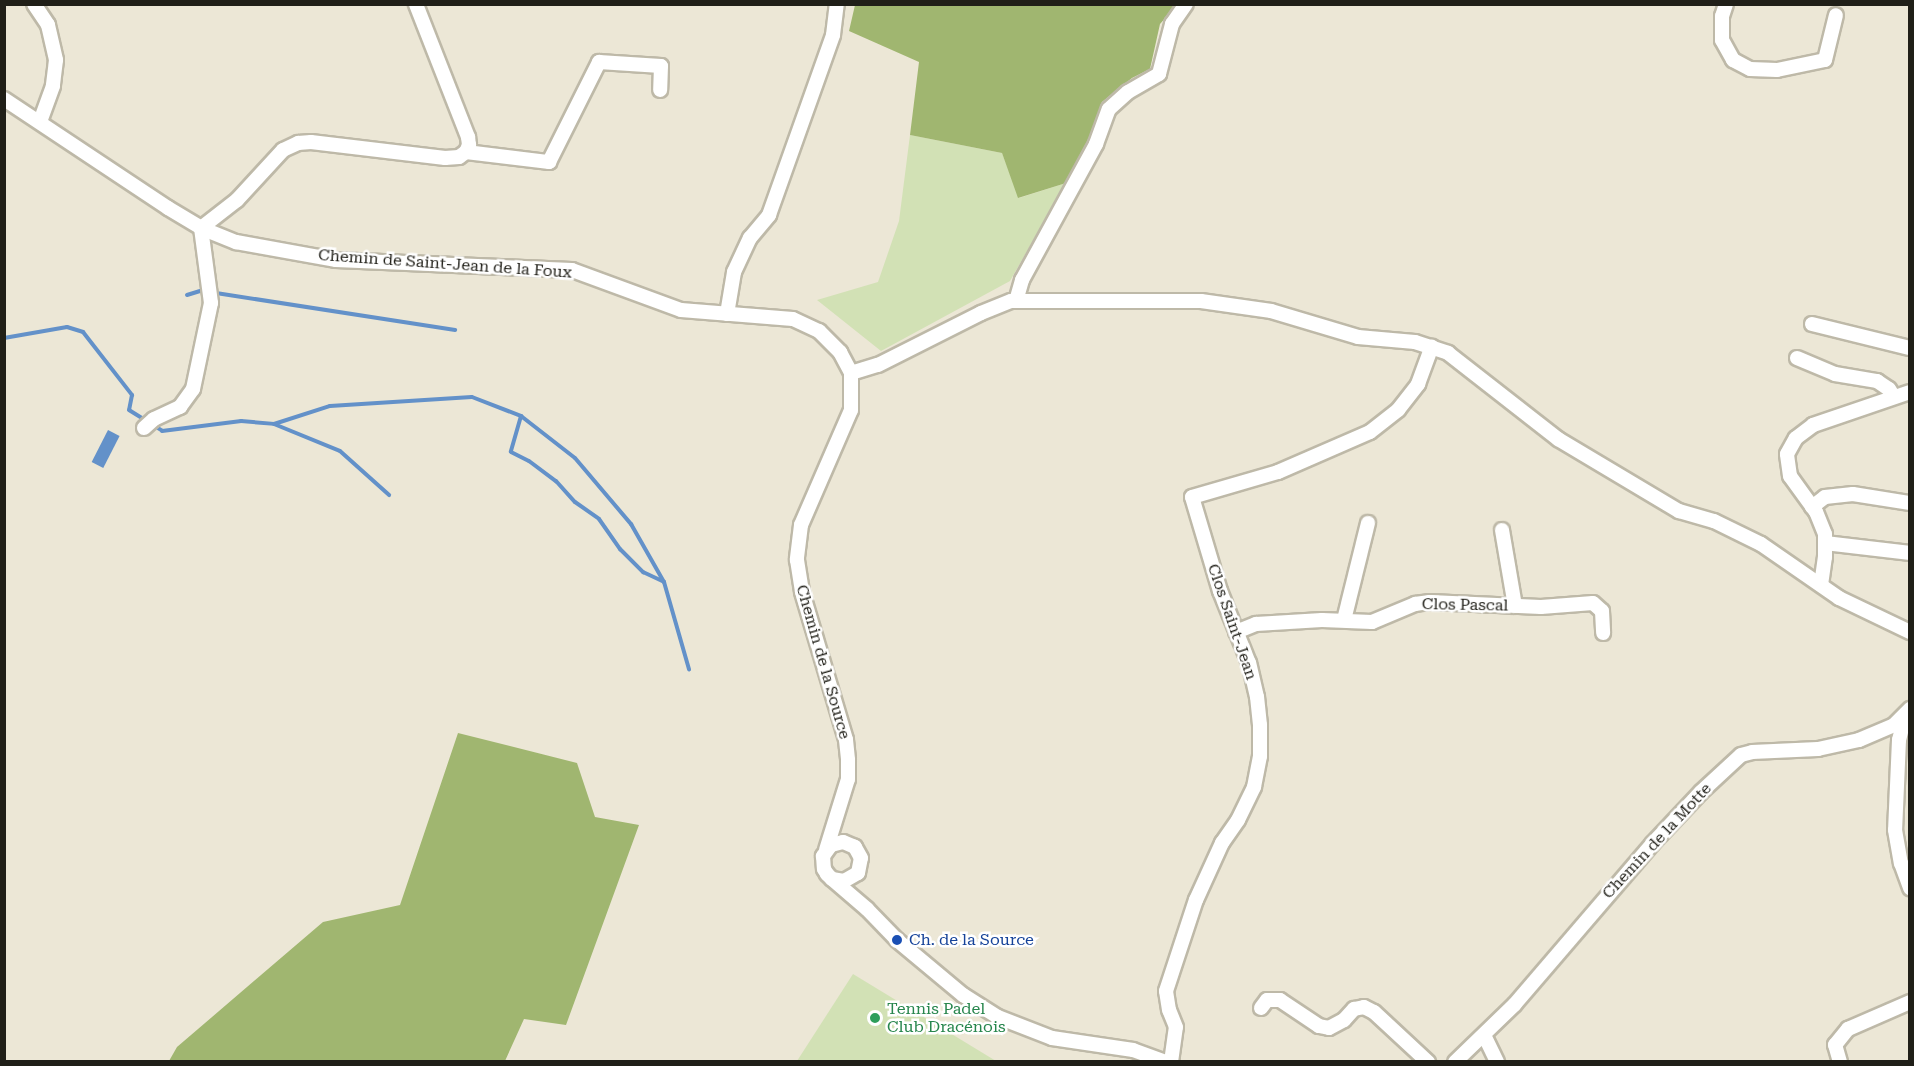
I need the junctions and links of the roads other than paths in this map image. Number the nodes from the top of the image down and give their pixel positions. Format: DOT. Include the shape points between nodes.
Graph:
graph roads {
  1 [pos="34,4"];
  2 [pos="416,4"];
  3 [pos="837,4"];
  4 [pos="1186,4"];
  5 [pos="1726,4"];
  6 [pos="1836,15"];
  7 [pos="660,90"];
  8 [pos="4,99"];
  9 [pos="40,121"];
  10 [pos="466,152"];
  11 [pos="201,228"];
  12 [pos="1016,301"];
  13 [pos="727,314"];
  14 [pos="1812,324"];
  15 [pos="1432,346"];
  16 [pos="1910,348"];
  17 [pos="1797,358"];
  18 [pos="851,373"];
  19 [pos="1910,392"];
  20 [pos="1894,397"];
  21 [pos="149,424"];
  22 [pos="1910,503"];
  23 [pos="1812,507"];
  24 [pos="1368,523"];
  25 [pos="1502,530"];
  26 [pos="1825,543"];
  27 [pos="1910,552"];
  28 [pos="1821,585"];
  29 [pos="1515,606"];
  30 [pos="1344,620"];
  31 [pos="1910,632"];
  32 [pos="1236,633"];
  33 [pos="1603,633"];
  34 [pos="1907,713"];
  35 [pos="837,815"];
  36 [pos="849,843"];
  37 [pos="826,850"];
  38 [pos="858,873"];
  39 [pos="832,879"];
  40 [pos="1910,888"];
  41 [pos="867,909"];
  42 [pos="1910,1002"];
  43 [pos="1261,1008"];
  44 [pos="1484,1035"];
  45 [pos="1166,1062"];
  46 [pos="1170,1062"];
  47 [pos="1428,1062"];
  48 [pos="1455,1062"];
  49 [pos="1497,1062"];
  50 [pos="1840,1062"];
  1 -- 9 [label="street" via="48,25 57,60 53,86"];
  2 -- 10 [label="street" via="468,137"];
  3 -- 13 [label="street" via="833,35 769,215 750,238 734,272"];
  4 -- 12 [label="street" via="1172,24 1159,74 1128,92 1109,109 1096,144 1022,280"];
  5 -- 6 [label="street" via="1722,40 1732,60 1750,69 1777,70 1825,60"];
  7 -- 10 [label="street" via="661,66 599,62 549,162"];
  8 -- 9 [label="street, Chemin de Saint-Jean de la Foux"];
  9 -- 11 [label="street, Chemin de Saint-Jean de la Foux"];
  10 -- 11 [label="street" via="445,158 298,143 283,150 237,200"];
  11 -- 13 [label="street, Chemin de Saint-Jean de la Foux" via="236,242 336,260 572,270 681,310"];
  11 -- 21 [label="street" via="212,303 193,389 180,406"];
  12 -- 15 [label="street" via="1201,301 1271,311 1358,337"];
  12 -- 18 [label="street" via="981,313 878,365"];
  13 -- 18 [label="street, Chemin de Saint-Jean de la Foux" via="793,319 819,331 840,352"];
  14 -- 16 [label="street"];
  15 -- 28 [label="street" via="1448,353 1558,439 1678,512 1714,521 1761,543"];
  15 -- 32 [label="street, Clos Saint-Jean" via="1418,384 1398,410 1370,432 1278,472 1192,497"];
  17 -- 20 [label="street" via="1835,374 1877,381"];
  18 -- 35 [label="street, Chemin de la Source" via="851,410 801,525 797,560 802,592 846,740 848,779"];
  19 -- 20 [label="street"];
  20 -- 23 [label="street" via="1813,425 1796,438 1787,454 1790,476"];
  22 -- 23 [label="street" via="1853,494 1825,497"];
  23 -- 26 [label="street" via="1825,534"];
  24 -- 30 [label="street"];
  25 -- 29 [label="street"];
  26 -- 27 [label="street"];
  26 -- 28 [label="street"];
  28 -- 31 [label="street" via="1839,598"];
  29 -- 30 [label="street, Clos Pascal" via="1430,602 1372,621"];
  29 -- 33 [label="street, Clos Pascal" via="1593,603 1602,610"];
  30 -- 32 [label="street, Clos Pascal" via="1256,624"];
  32 -- 46 [label="street, Clos Saint-Jean" via="1257,697 1260,756 1254,787 1196,900 1166,991 1176,1027"];
  34 -- 40 [label="street" via="1899,740 1895,830"];
  34 -- 44 [label="street, Chemin de la Motte" via="1894,725 1859,740 1818,749 1741,755 1652,844 1532,985"];
  35 -- 36 [label="street"];
  35 -- 37 [label="street, Chemin de la Source"];
  36 -- 37 [label="street" via="837,843"];
  36 -- 38 [label="street" via="861,858"];
  37 -- 39 [label="street" via="824,869"];
  38 -- 39 [label="street" via="844,881"];
  38 -- 41 [label="street"];
  39 -- 41 [label="street"];
  41 -- 45 [label="street" via="963,995 998,1017 1052,1038 1133,1050"];
  42 -- 50 [label="street" via="1848,1029 1835,1045"];
  43 -- 47 [label="street" via="1267,1000 1280,1000 1319,1026 1329,1028 1354,1009 1364,1007"];
  44 -- 48 [label="street, Chemin de la Motte"];
  44 -- 49 [label="street"];
}
